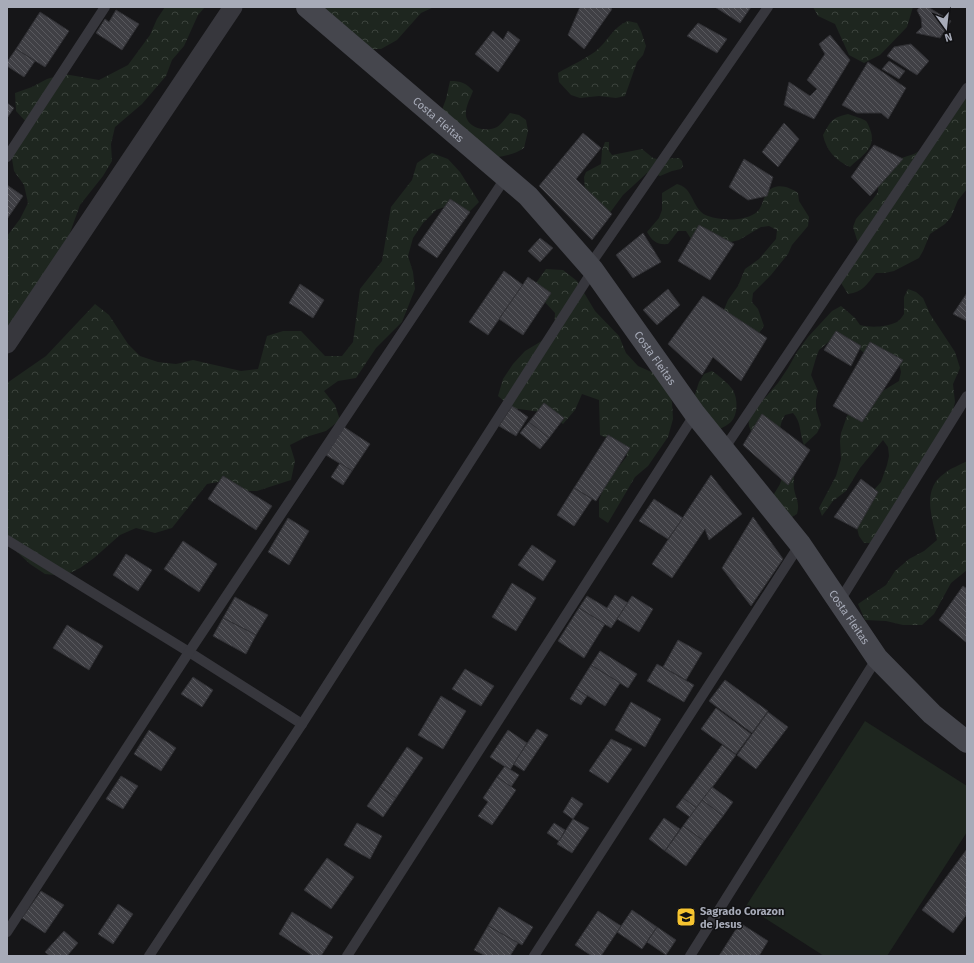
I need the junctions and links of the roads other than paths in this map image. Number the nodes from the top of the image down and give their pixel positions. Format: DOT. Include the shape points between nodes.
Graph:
graph roads {
  1 [pos="105,7"];
  2 [pos="233,7"];
  3 [pos="307,7"];
  4 [pos="768,7"];
  5 [pos="967,88"];
  6 [pos="7,157"];
  7 [pos="506,177"];
  8 [pos="592,268"];
  9 [pos="7,344"];
  10 [pos="967,396"];
  11 [pos="695,414"];
  12 [pos="724,449"];
  13 [pos="7,540"];
  14 [pos="800,544"];
  15 [pos="839,602"];
  16 [pos="189,652"];
  17 [pos="878,658"];
  18 [pos="302,724"];
  19 [pos="967,742"];
  20 [pos="7,932"];
  21 [pos="149,956"];
  22 [pos="347,956"];
  23 [pos="534,956"];
  24 [pos="690,956"];
  1 -- 6 [label="lane"];
  2 -- 9 [label="street"];
  3 -- 7 [label="main road, Costa Fleitas"];
  4 -- 8 [label="lane"];
  5 -- 12 [label="lane"];
  7 -- 8 [label="main road, Costa Fleitas" via="528,196"];
  7 -- 16 [label="lane"];
  8 -- 11 [label="main road, Costa Fleitas"];
  8 -- 18 [label="lane"];
  10 -- 15 [label="lane"];
  11 -- 12 [label="main road, Costa Fleitas"];
  11 -- 22 [label="lane"];
  12 -- 14 [label="main road, Costa Fleitas"];
  13 -- 16 [label="lane"];
  14 -- 15 [label="main road, Costa Fleitas"];
  14 -- 23 [label="lane"];
  15 -- 17 [label="main road, Costa Fleitas"];
  16 -- 18 [label="lane"];
  16 -- 20 [label="lane"];
  17 -- 19 [label="main road, Costa Fleitas" via="932,714"];
  17 -- 24 [label="lane"];
  18 -- 21 [label="lane"];
}
